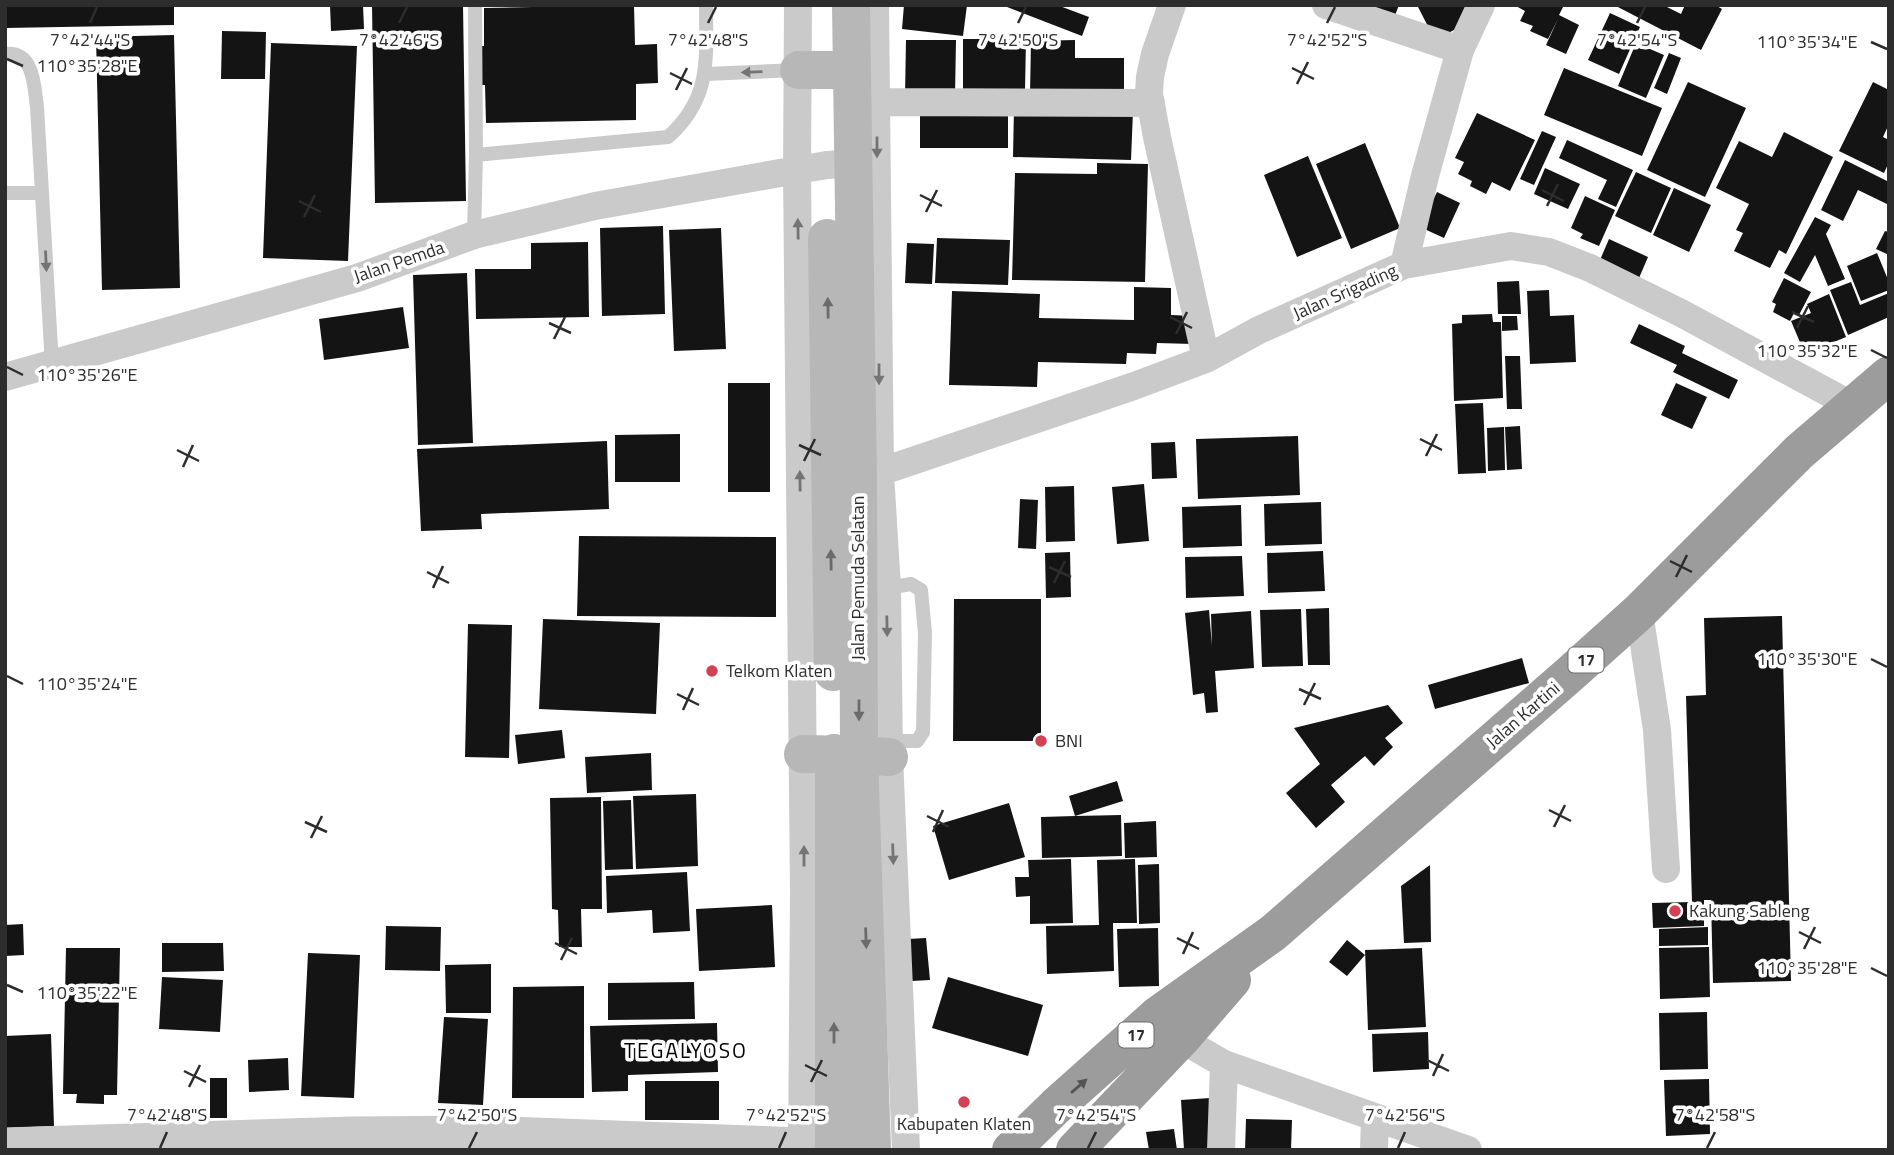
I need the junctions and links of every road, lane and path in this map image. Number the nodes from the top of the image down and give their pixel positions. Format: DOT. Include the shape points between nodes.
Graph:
graph roads {
  1 [pos="475,5"];
  2 [pos="706,5"];
  3 [pos="798,5"];
  4 [pos="825,5"];
  5 [pos="851,5"];
  6 [pos="875,5"];
  7 [pos="1172,5"];
  8 [pos="1325,5"];
  9 [pos="1481,5"];
  10 [pos="1460,50"];
  11 [pos="5,54"];
  12 [pos="825,70"];
  13 [pos="706,74"];
  14 [pos="877,102"];
  15 [pos="1151,103"];
  16 [pos="476,155"];
  17 [pos="825,166"];
  18 [pos="5,193"];
  19 [pos="42,193"];
  20 [pos="474,235"];
  21 [pos="1404,265"];
  22 [pos="1206,359"];
  23 [pos="52,365"];
  24 [pos="1889,375"];
  25 [pos="5,377"];
  26 [pos="1853,405"];
  27 [pos="856,480"];
  28 [pos="887,588"];
  29 [pos="1639,612"];
  30 [pos="855,752"];
  31 [pos="1666,869"];
  32 [pos="834,893"];
  33 [pos="1273,933"];
  34 [pos="1181,1039"];
  35 [pos="1224,1064"];
  36 [pos="1375,1118"];
  37 [pos="484,1141"];
  38 [pos="211,1144"];
  39 [pos="5,1145"];
  40 [pos="63,1147"];
  41 [pos="818,1147"];
  42 [pos="883,1147"];
  43 [pos="1077,1149"];
  44 [pos="1011,1150"];
  45 [pos="1221,1150"];
  46 [pos="1374,1150"];
  47 [pos="1468,1150"];
  1 -- 16 [label="lane"];
  2 -- 13 [label="lane"];
  3 -- 12 [label="street"];
  4 -- 12 [label="main road, Jalan Pemuda Selatan"];
  5 -- 12 [label="main road, Jalan Pemuda Selatan"];
  6 -- 14 [label="street"];
  7 -- 15 [label="street" via="1150,77"];
  8 -- 10 [label="street"];
  9 -- 10 [label="street"];
  10 -- 21 [label="street"];
  11 -- 19 [label="lane" via="26,61 32,73"];
  12 -- 13 [label="lane, one-way"];
  12 -- 17 [label="main road, Jalan Pemuda Selatan"];
  12 -- 17 [label="street"];
  13 -- 16 [label="lane" via="683,124 668,137"];
  14 -- 15 [label="street"];
  14 -- 27 [label="street, one-way"];
  15 -- 22 [label="street"];
  16 -- 20 [label="lane"];
  17 -- 20 [label="street, Jalan Pemda" via="595,206"];
  17 -- 27 [label="main road, Jalan Pemuda Selatan"];
  30 -- 17 [label="street, one-way"];
  18 -- 19 [label="lane"];
  19 -- 23 [label="lane, one-way"];
  20 -- 23 [label="street, Jalan Pemda" via="357,278"];
  21 -- 22 [label="street, Jalan Srigading"];
  21 -- 26 [label="street, Jalan Srigading" via="1511,246 1549,253 1681,313"];
  22 -- 27 [label="street, Jalan Srigading"];
  23 -- 25 [label="street, Jalan Pemda"];
  24 -- 26 [label="highway, Jalan Kartini / 17"];
  26 -- 29 [label="highway, Jalan Kartini / 17" via="1799,452"];
  27 -- 28 [label="street"];
  27 -- 30 [label="main road, Jalan Pemuda Selatan"];
  28 -- 30 [label="street, one-way"];
  28 -- 30 [label="lane" via="911,584 921,590 923,732 917,741"];
  29 -- 31 [label="street" via="1657,730"];
  29 -- 33 [label="highway, Jalan Kartini / 17"];
  30 -- 32 [label="main road, Jalan Pemuda Selatan"];
  32 -- 30 [label="street, one-way"];
  30 -- 42 [label="street, one-way"];
  41 -- 32 [label="main road, Jalan Pemuda Selatan, one-way"];
  32 -- 42 [label="main road, Jalan Pemuda Selatan, one-way"];
  33 -- 34 [label="highway, Jalan Kartini / 17"];
  44 -- 33 [label="highway, Jalan Kartini / 17, one-way" via="1158,1015"];
  34 -- 35 [label="street"];
  34 -- 43 [label="highway, Jalan Kartini / 17"];
  35 -- 36 [label="street"];
  35 -- 45 [label="street"];
  36 -- 46 [label="street"];
  36 -- 47 [label="street"];
  37 -- 38 [label="street" via="351,1133"];
  37 -- 41 [label="street"];
  38 -- 40 [label="street"];
  39 -- 40 [label="street"];
  41 -- 42 [label="street"];
}
